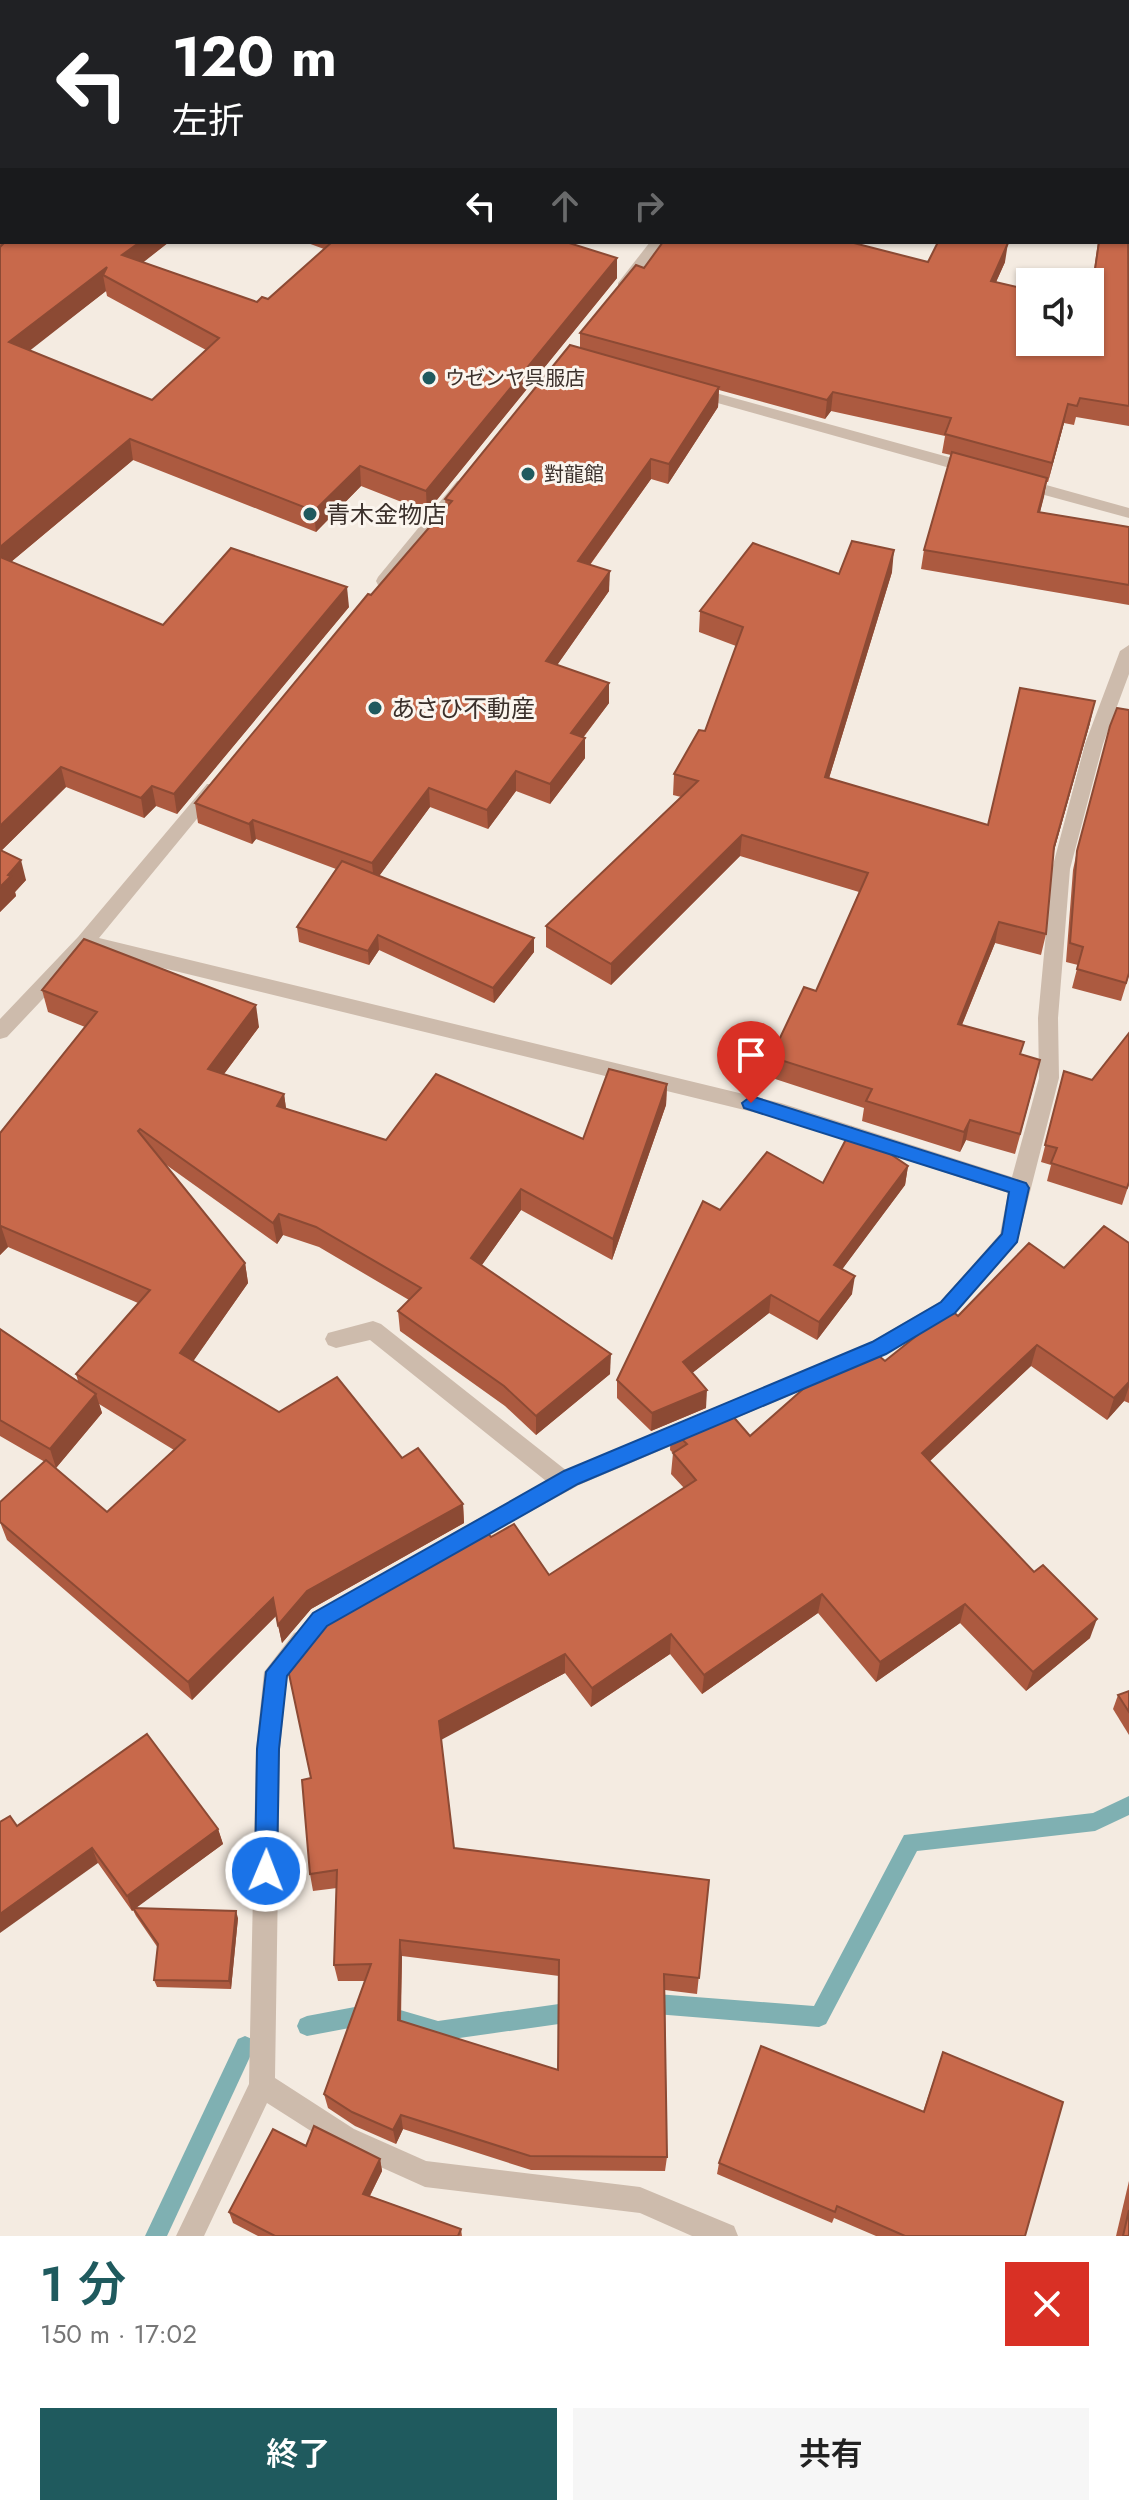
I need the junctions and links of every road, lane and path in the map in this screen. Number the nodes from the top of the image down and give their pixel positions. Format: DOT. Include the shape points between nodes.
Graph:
graph roads {
  1 [pos="656,244"];
  2 [pos="613,299"];
  3 [pos="674,386"];
  4 [pos="478,466"];
  5 [pos="1129,513"];
  6 [pos="369,600"];
  7 [pos="1129,651"];
  8 [pos="228,770"];
  9 [pos="85,942"];
  10 [pos="3,1024"];
  11 [pos="1019,1188"];
  12 [pos="336,1339"];
  13 [pos="564,1482"];
  14 [pos="442,1551"];
  15 [pos="320,1619"];
  16 [pos="262,2085"];
  17 [pos="190,2236"];
  18 [pos="724,2236"];
  1 -- 2 [label="street"];
  3 -- 5 [label="street"];
  4 -- 6 [label="street"];
  7 -- 11 [label="street" via="1094,744 1061,869 1048,1018 1049,1078"];
  8 -- 9 [label="street"];
  9 -- 10 [label="street"];
  9 -- 11 [label="street" via="781,1111"];
  11 -- 13 [label="street" via="1010,1237 948,1307 879,1348"];
  12 -- 13 [label="street" via="373,1330"];
  13 -- 14 [label="street"];
  15 -- 16 [label="street" via="276,1672 268,1749"];
  16 -- 17 [label="street"];
  16 -- 18 [label="street" via="345,2138 425,2174 640,2200"];
}
